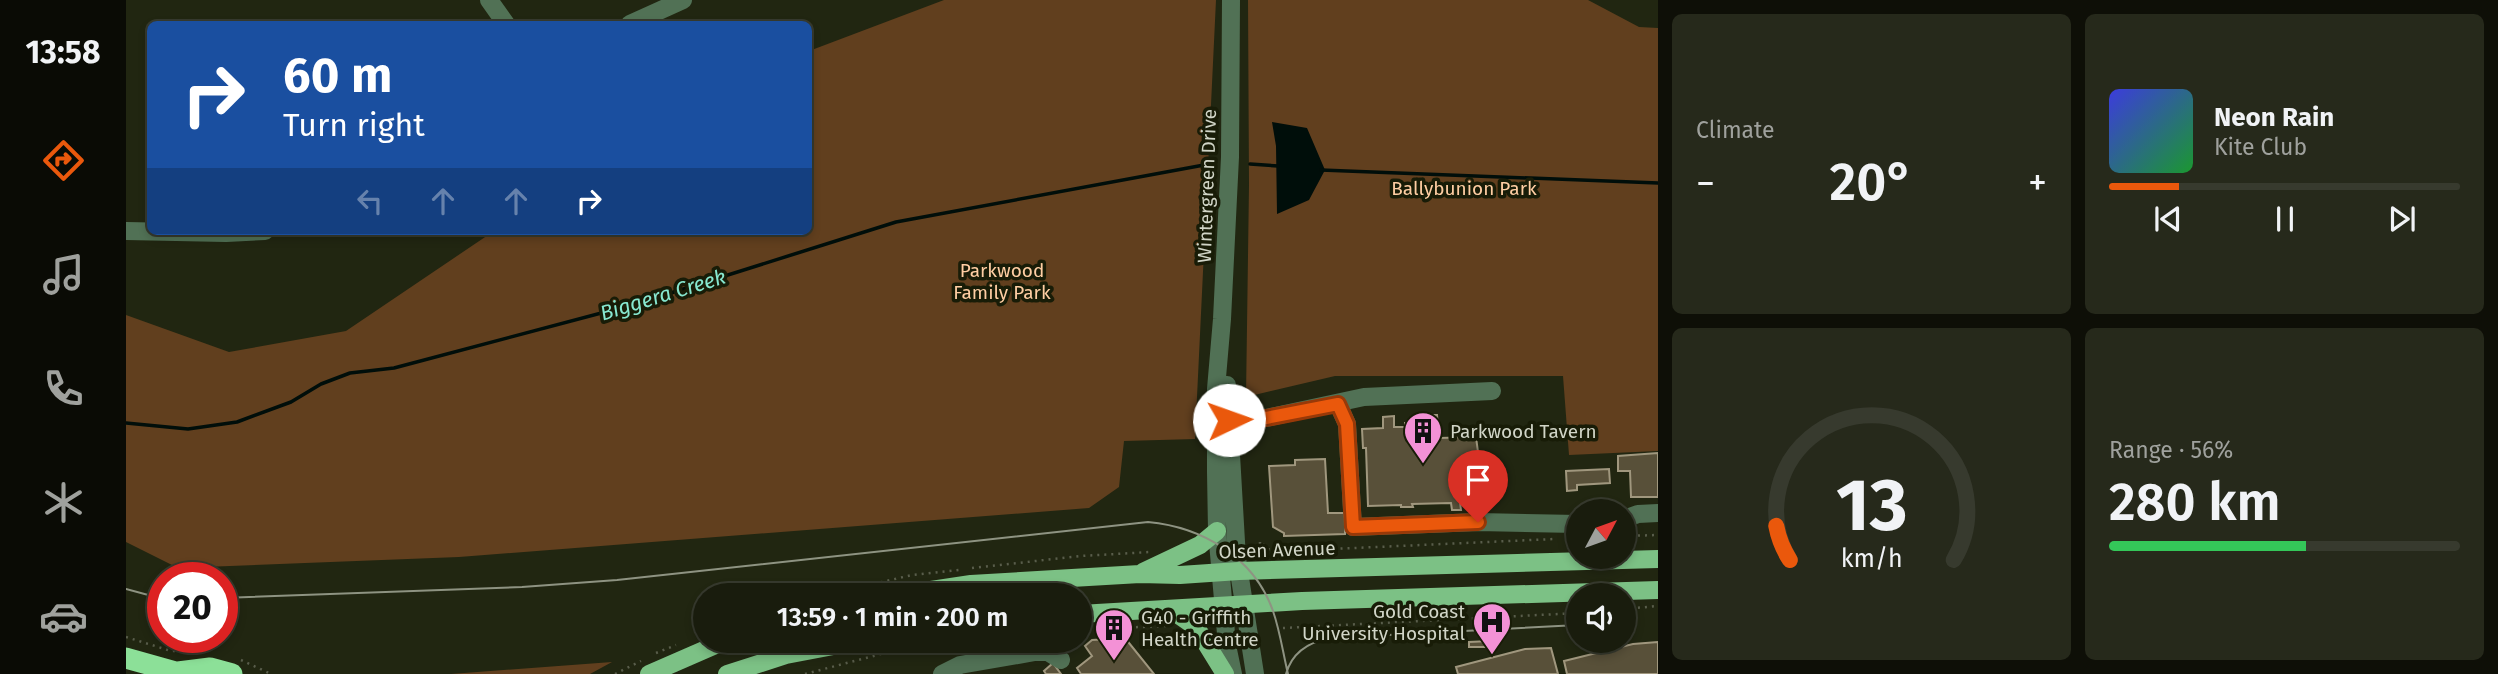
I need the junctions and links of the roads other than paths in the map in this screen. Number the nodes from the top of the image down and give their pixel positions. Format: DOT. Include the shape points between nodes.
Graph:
graph roads {
  1 [pos="683,0"];
  2 [pos="1231,0"];
  3 [pos="1241,0"];
  4 [pos="637,21"];
  5 [pos="1232,54"];
  6 [pos="126,231"];
  7 [pos="147,231"];
  8 [pos="1222,319"];
  9 [pos="1492,391"];
  10 [pos="1338,404"];
  11 [pos="1229,420"];
  12 [pos="1658,513"];
  13 [pos="1636,515"];
  14 [pos="1566,524"];
  15 [pos="1217,531"];
  16 [pos="1658,559"];
  17 [pos="1230,571"];
  18 [pos="1140,574"];
  19 [pos="971,583"];
  20 [pos="1658,590"];
  21 [pos="1245,604"];
  22 [pos="1224,607"];
  23 [pos="1092,615"];
  24 [pos="1172,618"];
  25 [pos="697,653"];
  26 [pos="797,653"];
  27 [pos="126,658"];
  28 [pos="1061,660"];
  29 [pos="181,673"];
  30 [pos="232,674"];
  31 [pos="649,674"];
  32 [pos="727,674"];
  33 [pos="942,674"];
  34 [pos="1225,674"];
  35 [pos="1233,674"];
  36 [pos="1255,674"];
  1 -- 4 [label="street"];
  2 -- 5 [label="street, Wintergreen Drive"];
  3 -- 5 [label="street, Wintergreen Drive"];
  5 -- 8 [label="street, Wintergreen Drive"];
  6 -- 7 [label="street"];
  8 -- 11 [label="street, Wintergreen Drive"];
  8 -- 15 [label="street, Wintergreen Drive" via="1216,389"];
  9 -- 10 [label="street" via="1364,397"];
  10 -- 11 [label="street"];
  10 -- 14 [label="street" via="1347,424 1353,527"];
  11 -- 17 [label="street, Wintergreen Drive"];
  12 -- 13 [label="street"];
  15 -- 17 [label="street, Wintergreen Drive"];
  15 -- 18 [label="main road" via="1200,545"];
  16 -- 17 [label="main road, Olsen Avenue"];
  17 -- 18 [label="main road, Olsen Avenue"];
  17 -- 21 [label="street"];
  17 -- 22 [label="street"];
  18 -- 19 [label="main road, Olsen Avenue"];
  20 -- 21 [label="main road"];
  21 -- 22 [label="main road"];
  21 -- 36 [label="street"];
  22 -- 24 [label="main road"];
  22 -- 35 [label="street"];
  23 -- 24 [label="main road"];
  24 -- 34 [label="main road" via="1196,626"];
  25 -- 31 [label="main road"];
  26 -- 32 [label="main road"];
  27 -- 29 [label="highway"];
  28 -- 33 [label="street" via="1048,652 1035,652 960,665"];
  29 -- 30 [label="highway" via="210,668"];
}
